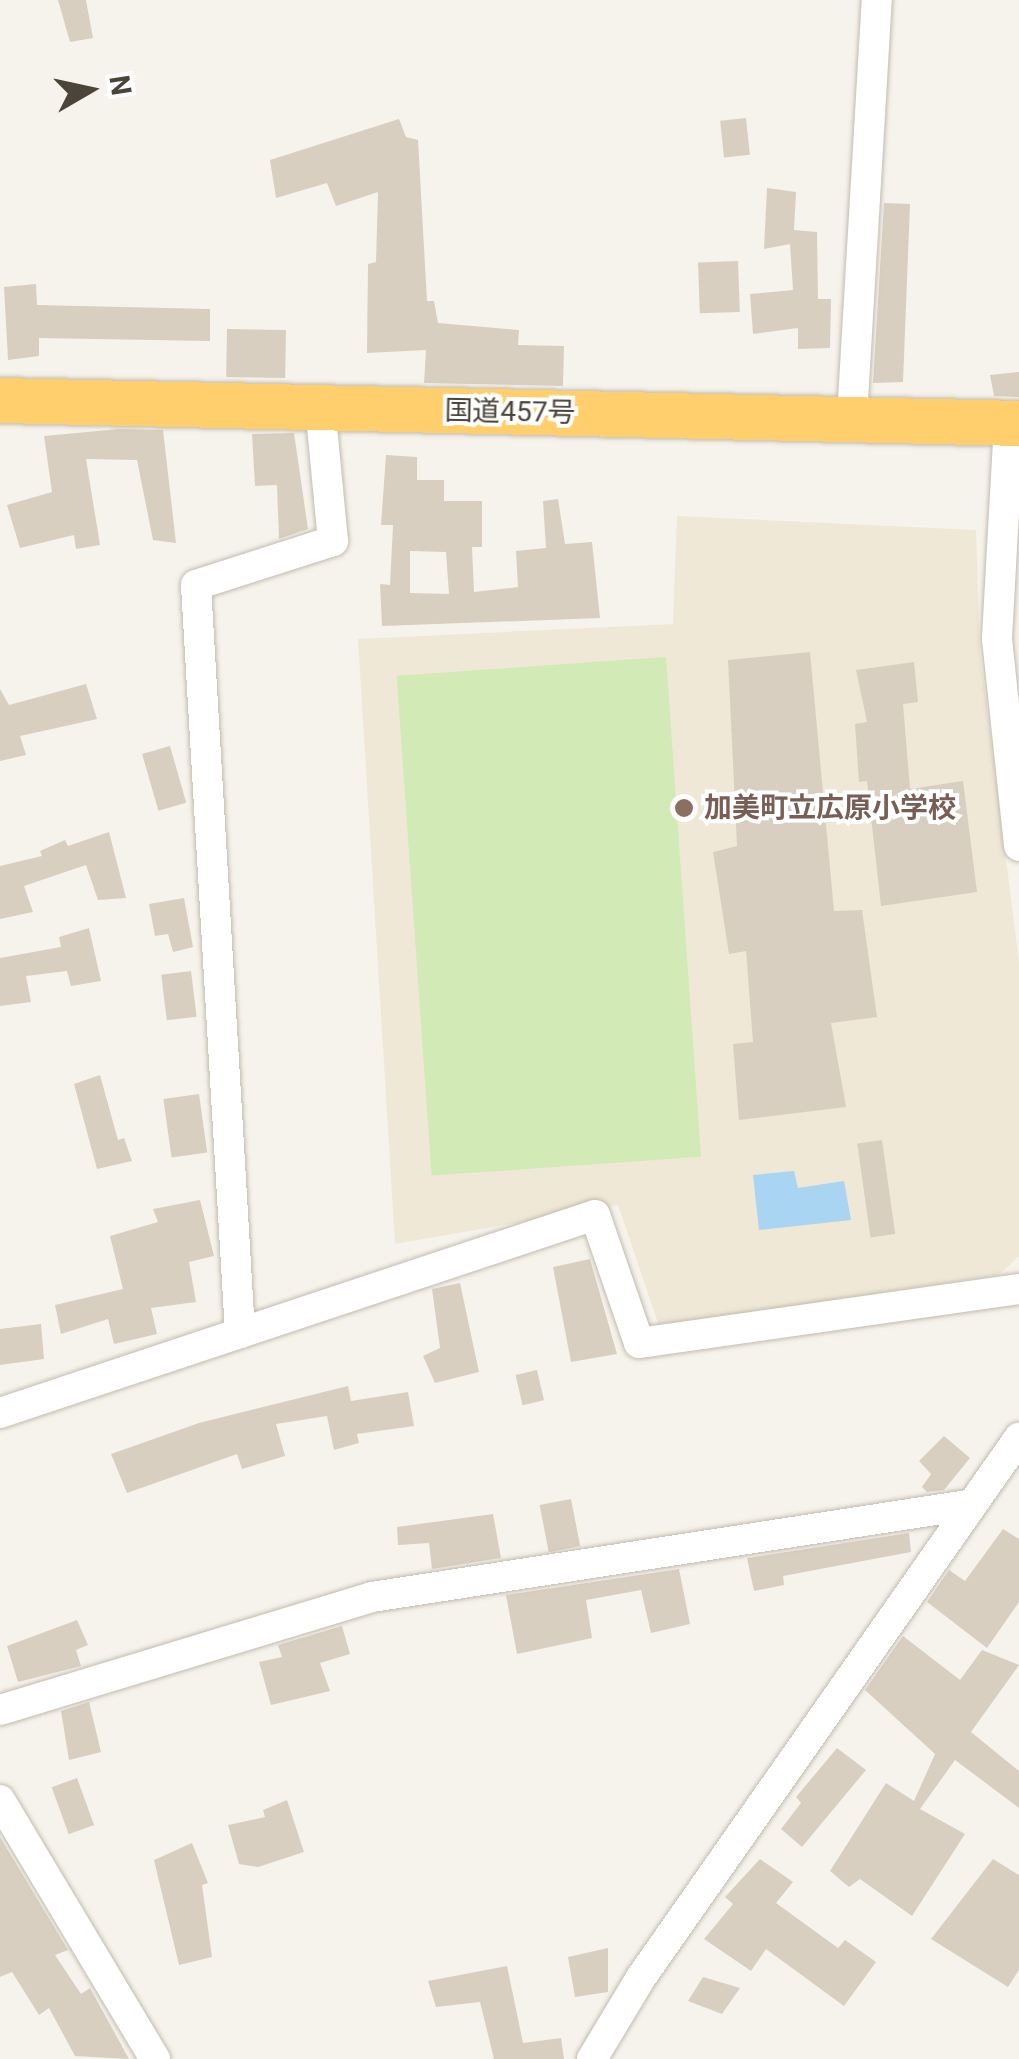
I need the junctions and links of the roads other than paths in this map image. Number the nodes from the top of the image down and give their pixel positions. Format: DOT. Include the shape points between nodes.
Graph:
graph roads {
  1 [pos="877,0"];
  2 [pos="0,400"];
  3 [pos="320,408"];
  4 [pos="852,418"];
  5 [pos="1014,423"];
  6 [pos="1019,846"];
  7 [pos="1019,1289"];
  8 [pos="240,1333"];
  9 [pos="0,1413"];
  10 [pos="1019,1438"];
  11 [pos="968,1505"];
  12 [pos="0,1710"];
  13 [pos="0,1800"];
  14 [pos="155,2059"];
  15 [pos="592,2059"];
  1 -- 4 [label="street"];
  2 -- 3 [label="highway, 国道457号"];
  3 -- 4 [label="highway, 国道457号"];
  3 -- 8 [label="street" via="333,540 196,585"];
  4 -- 5 [label="highway, 国道457号"];
  5 -- 6 [label="street" via="997,639"];
  7 -- 8 [label="street" via="639,1343 595,1215"];
  8 -- 9 [label="street"];
  10 -- 11 [label="street"];
  11 -- 12 [label="street" via="372,1597"];
  11 -- 15 [label="street" via="640,1979"];
  13 -- 14 [label="street"];
}
